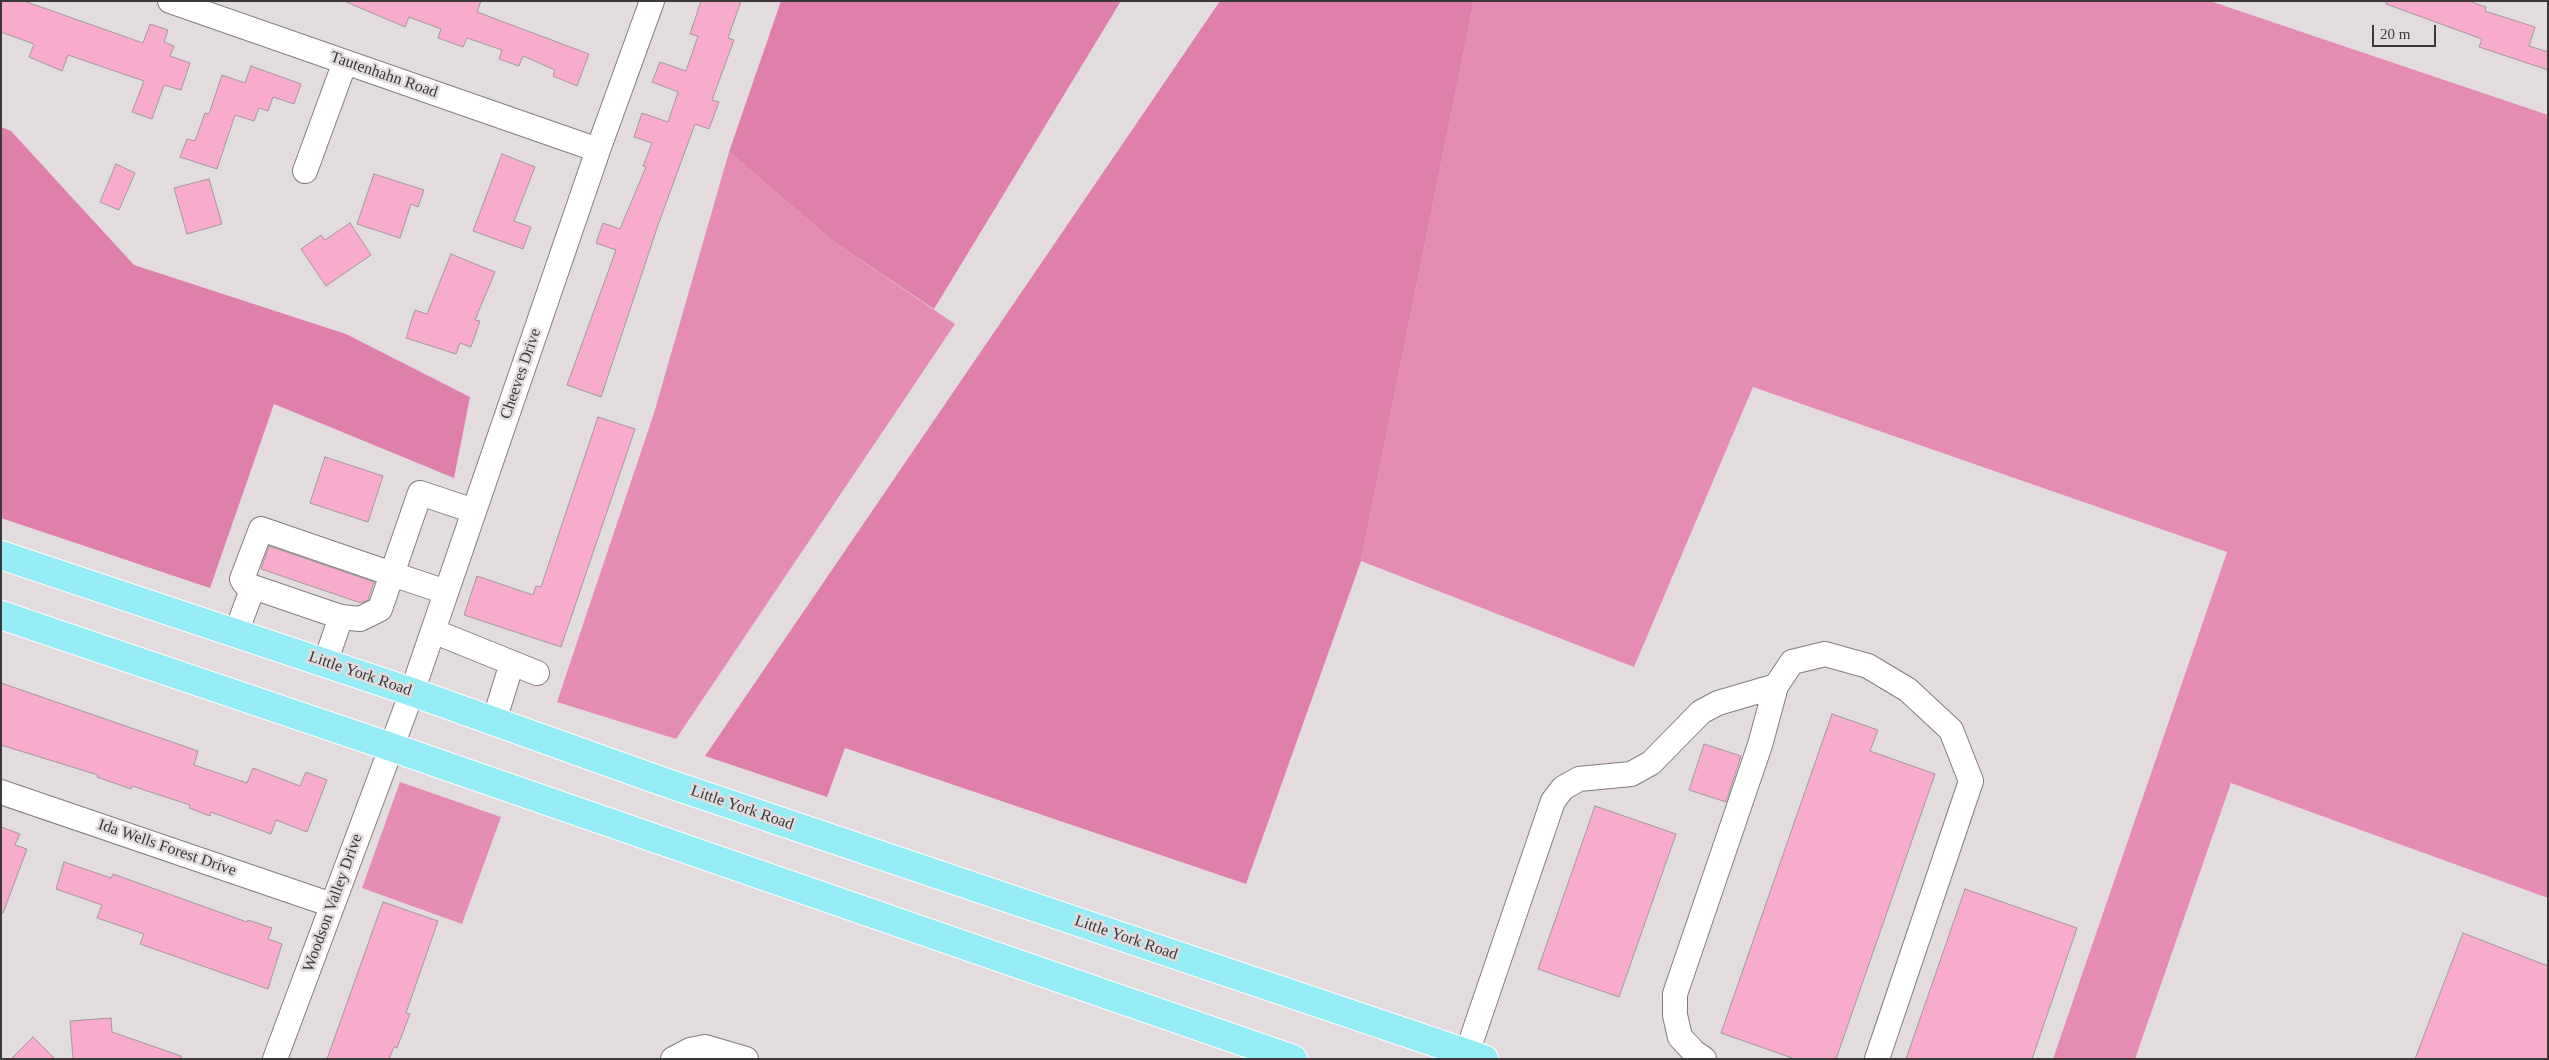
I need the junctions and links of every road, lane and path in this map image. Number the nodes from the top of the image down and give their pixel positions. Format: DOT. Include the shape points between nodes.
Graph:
graph roads {
  1 [pos="170,1"];
  2 [pos="652,1"];
  3 [pos="345,62"];
  4 [pos="598,150"];
  5 [pos="305,171"];
  6 [pos="474,511"];
  7 [pos="1,555"];
  8 [pos="392,574"];
  9 [pos="253,588"];
  10 [pos="446,592"];
  11 [pos="1,615"];
  12 [pos="341,617"];
  13 [pos="433,631"];
  14 [pos="236,633"];
  15 [pos="326,663"];
  16 [pos="512,663"];
  17 [pos="537,673"];
  18 [pos="1776,686"];
  19 [pos="412,692"];
  20 [pos="494,721"];
  21 [pos="391,747"];
  22 [pos="1,792"];
  23 [pos="332,905"];
  24 [pos="1472,1057"];
  25 [pos="276,1059"];
  26 [pos="673,1059"];
  27 [pos="746,1059"];
  28 [pos="1293,1059"];
  29 [pos="1704,1059"];
  30 [pos="1876,1059"];
  1 -- 3 [label="street, Tautenhahn Road"];
  2 -- 4 [label="street, Cheeves Drive"];
  3 -- 4 [label="street, Tautenhahn Road"];
  3 -- 5 [label="street"];
  4 -- 6 [label="street, Cheeves Drive"];
  6 -- 8 [label="street" via="420,493"];
  6 -- 10 [label="street, Cheeves Drive"];
  7 -- 14 [label="main road, Little York Road"];
  8 -- 9 [label="street" via="260,529 242,578"];
  8 -- 10 [label="street"];
  8 -- 12 [label="street" via="380,609 360,619"];
  9 -- 12 [label="street"];
  9 -- 14 [label="street"];
  10 -- 13 [label="street, Cheeves Drive"];
  11 -- 21 [label="main road"];
  12 -- 15 [label="street"];
  13 -- 16 [label="street"];
  13 -- 19 [label="street, Cheeves Drive"];
  14 -- 15 [label="main road, Little York Road"];
  15 -- 19 [label="main road, Little York Road"];
  16 -- 17 [label="street"];
  16 -- 20 [label="street"];
  18 -- 24 [label="street" via="1718,703 1701,712 1651,763 1630,774 1579,779 1562,788 1553,801"];
  18 -- 29 [label="street" via="1760,745 1675,994 1680,1037"];
  18 -- 30 [label="street" via="1792,662 1825,654 1868,666 1908,690 1951,730 1971,781"];
  19 -- 20 [label="main road, Little York Road"];
  19 -- 21 [label="street, Cheeves Drive"];
  20 -- 24 [label="main road, Little York Road"];
  21 -- 23 [label="street, Woodson Valley Drive"];
  21 -- 28 [label="main road"];
  22 -- 23 [label="street, Ida Wells Forest Drive"];
  23 -- 25 [label="street, Woodson Valley Drive"];
  26 -- 27 [label="street" via="705,1047"];
}
